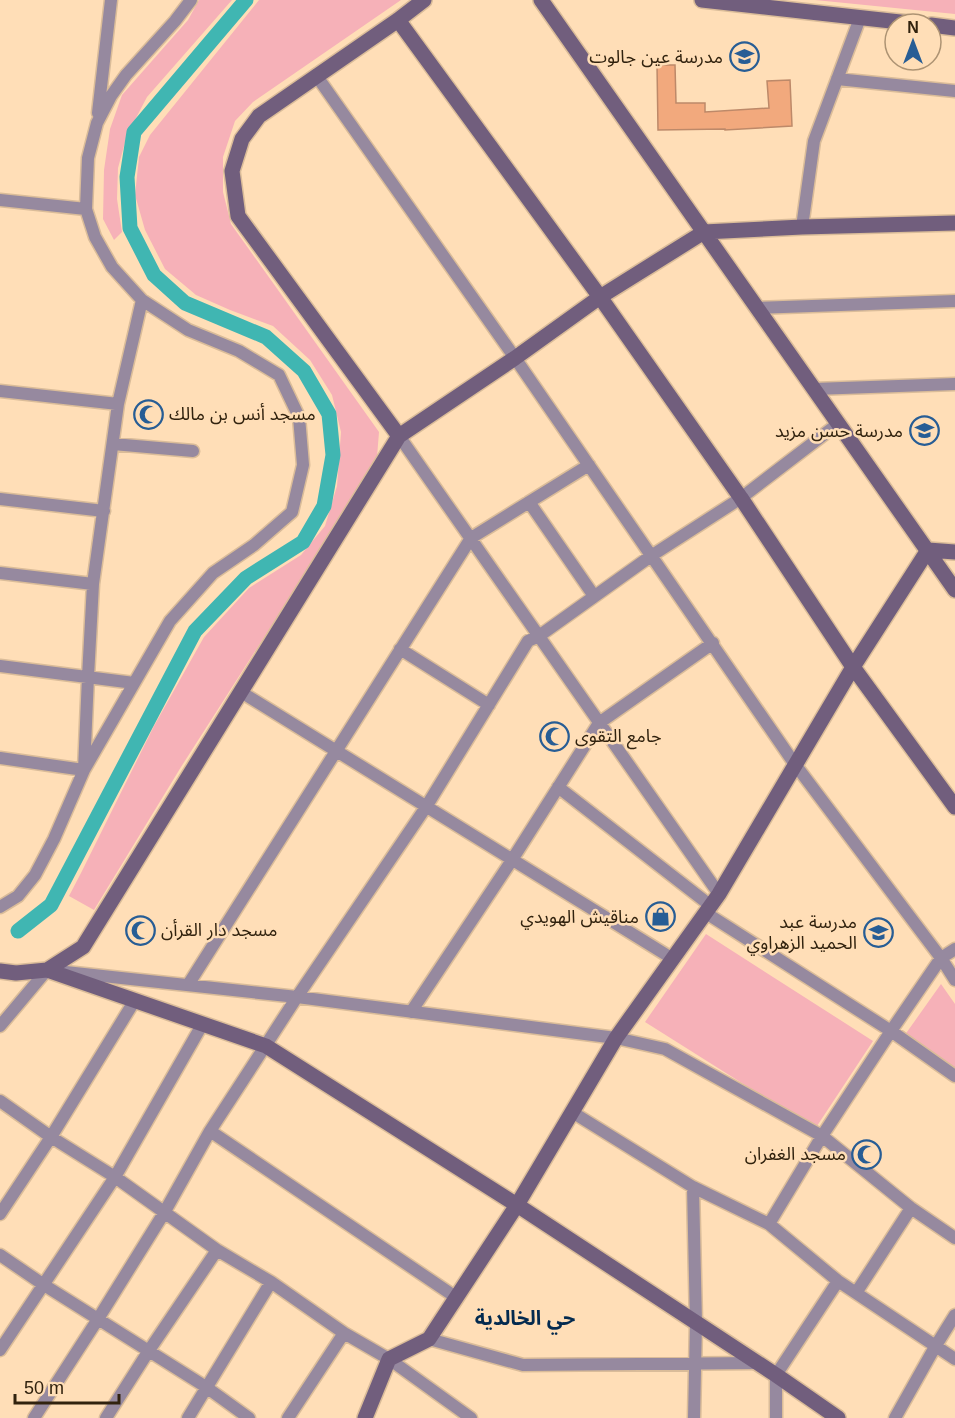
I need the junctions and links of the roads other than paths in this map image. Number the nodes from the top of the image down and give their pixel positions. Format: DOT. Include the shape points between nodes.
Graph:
graph roads {
  1 [pos="111,0"];
  2 [pos="191,0"];
  3 [pos="424,0"];
  4 [pos="540,0"];
  5 [pos="702,0"];
  6 [pos="860,18"];
  7 [pos="398,20"];
  8 [pos="883,20"];
  9 [pos="316,75"];
  10 [pos="837,79"];
  11 [pos="955,91"];
  12 [pos="97,123"];
  13 [pos="0,200"];
  14 [pos="86,209"];
  15 [pos="955,223"];
  16 [pos="802,227"];
  17 [pos="704,232"];
  18 [pos="600,297"];
  19 [pos="142,300"];
  20 [pos="955,301"];
  21 [pos="758,308"];
  22 [pos="515,358"];
  23 [pos="955,384"];
  24 [pos="814,389"];
  25 [pos="0,391"];
  26 [pos="118,404"];
  27 [pos="839,423"];
  28 [pos="399,436"];
  29 [pos="113,444"];
  30 [pos="193,451"];
  31 [pos="589,465"];
  32 [pos="741,498"];
  33 [pos="0,499"];
  34 [pos="529,502"];
  35 [pos="104,511"];
  36 [pos="471,538"];
  37 [pos="928,550"];
  38 [pos="955,552"];
  39 [pos="651,556"];
  40 [pos="0,573"];
  41 [pos="93,584"];
  42 [pos="955,590"];
  43 [pos="594,596"];
  44 [pos="539,636"];
  45 [pos="713,643"];
  46 [pos="400,649"];
  47 [pos="0,666"];
  48 [pos="853,667"];
  49 [pos="87,677"];
  50 [pos="134,683"];
  51 [pos="241,692"];
  52 [pos="489,705"];
  53 [pos="600,723"];
  54 [pos="336,750"];
  55 [pos="0,758"];
  56 [pos="794,763"];
  57 [pos="84,770"];
  58 [pos="558,787"];
  59 [pos="426,807"];
  60 [pos="955,807"];
  61 [pos="512,860"];
  62 [pos="712,904"];
  63 [pos="0,907"];
  64 [pos="955,949"];
  65 [pos="941,958"];
  66 [pos="673,959"];
  67 [pos="47,970"];
  68 [pos="0,971"];
  69 [pos="955,980"];
  70 [pos="188,986"];
  71 [pos="297,997"];
  72 [pos="135,1000"];
  73 [pos="411,1012"];
  74 [pos="202,1025"];
  75 [pos="0,1026"];
  76 [pos="891,1031"];
  77 [pos="616,1038"];
  78 [pos="266,1046"];
  79 [pos="955,1076"];
  80 [pos="0,1101"];
  81 [pos="572,1112"];
  82 [pos="210,1131"];
  83 [pos="822,1136"];
  84 [pos="51,1137"];
  85 [pos="115,1177"];
  86 [pos="693,1187"];
  87 [pos="517,1205"];
  88 [pos="910,1208"];
  89 [pos="164,1213"];
  90 [pos="0,1214"];
  91 [pos="769,1224"];
  92 [pos="955,1238"];
  93 [pos="217,1250"];
  94 [pos="0,1255"];
  95 [pos="270,1281"];
  96 [pos="838,1281"];
  97 [pos="44,1285"];
  98 [pos="856,1293"];
  99 [pos="457,1298"];
  100 [pos="955,1315"];
  101 [pos="98,1319"];
  102 [pos="696,1323"];
  103 [pos="344,1333"];
  104 [pos="429,1339"];
  105 [pos="935,1347"];
  106 [pos="0,1350"];
  107 [pos="148,1352"];
  108 [pos="389,1359"];
  109 [pos="955,1359"];
  110 [pos="695,1363"];
  111 [pos="756,1363"];
  112 [pos="776,1375"];
  113 [pos="206,1387"];
  114 [pos="34,1418"];
  115 [pos="106,1418"];
  116 [pos="188,1418"];
  117 [pos="249,1418"];
  118 [pos="288,1418"];
  119 [pos="365,1418"];
  120 [pos="471,1418"];
  121 [pos="694,1418"];
  122 [pos="776,1418"];
  123 [pos="838,1418"];
  124 [pos="895,1418"];
  1 -- 12 [label="street"];
  2 -- 12 [label="street" via="126,75"];
  3 -- 7 [label="main road"];
  4 -- 17 [label="main road"];
  5 -- 6 [label="main road"];
  6 -- 8 [label="main road"];
  6 -- 10 [label="street"];
  7 -- 9 [label="main road"];
  7 -- 18 [label="main road"];
  9 -- 22 [label="street"];
  9 -- 28 [label="main road" via="259,116 242,139 232,171 238,216"];
  10 -- 11 [label="street"];
  10 -- 16 [label="street" via="814,141"];
  12 -- 14 [label="street" via="88,158"];
  13 -- 14 [label="street"];
  14 -- 19 [label="street" via="95,237 112,267"];
  15 -- 16 [label="main road"];
  16 -- 17 [label="main road"];
  17 -- 18 [label="main road"];
  17 -- 21 [label="main road"];
  18 -- 22 [label="main road"];
  18 -- 32 [label="main road"];
  19 -- 26 [label="street"];
  19 -- 50 [label="street" via="188,330 239,351 279,375 299,417 303,465 292,512 213,573 170,621"];
  20 -- 21 [label="street"];
  21 -- 24 [label="main road"];
  22 -- 28 [label="main road"];
  22 -- 31 [label="street"];
  23 -- 24 [label="street"];
  24 -- 27 [label="main road"];
  25 -- 26 [label="street"];
  26 -- 29 [label="street"];
  27 -- 32 [label="street"];
  27 -- 37 [label="main road"];
  28 -- 36 [label="street"];
  28 -- 51 [label="main road"];
  29 -- 30 [label="street"];
  29 -- 35 [label="street"];
  31 -- 34 [label="street"];
  31 -- 39 [label="street"];
  32 -- 39 [label="street"];
  32 -- 48 [label="main road"];
  33 -- 35 [label="street"];
  34 -- 36 [label="street"];
  34 -- 43 [label="street"];
  35 -- 41 [label="street"];
  36 -- 44 [label="street"];
  36 -- 46 [label="street"];
  37 -- 38 [label="main road"];
  37 -- 42 [label="main road"];
  37 -- 48 [label="main road"];
  39 -- 43 [label="street"];
  39 -- 45 [label="street"];
  40 -- 41 [label="street"];
  41 -- 49 [label="street"];
  43 -- 44 [label="street"];
  44 -- 52 [label="street" via="528,641"];
  44 -- 53 [label="street"];
  45 -- 53 [label="street"];
  45 -- 56 [label="street"];
  46 -- 52 [label="street"];
  46 -- 54 [label="street"];
  47 -- 49 [label="street"];
  48 -- 56 [label="main road"];
  48 -- 60 [label="main road"];
  49 -- 50 [label="street"];
  49 -- 57 [label="street"];
  50 -- 57 [label="street"];
  51 -- 54 [label="street"];
  51 -- 67 [label="main road" via="82,947"];
  52 -- 59 [label="street"];
  53 -- 58 [label="street"];
  53 -- 62 [label="street"];
  54 -- 59 [label="street"];
  54 -- 70 [label="street"];
  55 -- 57 [label="street"];
  56 -- 62 [label="main road"];
  56 -- 65 [label="street"];
  57 -- 63 [label="street" via="35,875 18,896"];
  58 -- 61 [label="street"];
  58 -- 62 [label="street"];
  59 -- 61 [label="street"];
  59 -- 71 [label="street"];
  61 -- 66 [label="street"];
  61 -- 73 [label="street"];
  62 -- 66 [label="main road"];
  62 -- 76 [label="street"];
  64 -- 65 [label="street"];
  65 -- 69 [label="street"];
  65 -- 76 [label="street"];
  66 -- 77 [label="main road"];
  67 -- 68 [label="main road"];
  67 -- 70 [label="street"];
  67 -- 72 [label="main road"];
  67 -- 75 [label="street"];
  70 -- 71 [label="street"];
  71 -- 73 [label="street"];
  71 -- 78 [label="street"];
  72 -- 74 [label="main road"];
  72 -- 84 [label="street"];
  73 -- 77 [label="street"];
  74 -- 78 [label="main road"];
  74 -- 85 [label="street"];
  76 -- 79 [label="street"];
  76 -- 83 [label="street"];
  77 -- 81 [label="main road"];
  77 -- 83 [label="street" via="665,1049"];
  78 -- 82 [label="street"];
  78 -- 87 [label="main road"];
  80 -- 84 [label="street"];
  81 -- 86 [label="street"];
  81 -- 87 [label="main road"];
  82 -- 89 [label="street"];
  82 -- 99 [label="street"];
  83 -- 88 [label="street"];
  83 -- 91 [label="street"];
  84 -- 85 [label="street"];
  84 -- 90 [label="street"];
  85 -- 89 [label="street"];
  85 -- 97 [label="street"];
  86 -- 91 [label="street"];
  86 -- 102 [label="street"];
  87 -- 99 [label="main road"];
  87 -- 102 [label="main road"];
  88 -- 92 [label="street"];
  88 -- 98 [label="street"];
  89 -- 93 [label="street"];
  89 -- 101 [label="street"];
  91 -- 96 [label="street"];
  93 -- 95 [label="street"];
  93 -- 107 [label="street"];
  94 -- 97 [label="street"];
  95 -- 103 [label="street"];
  95 -- 113 [label="street"];
  96 -- 98 [label="street"];
  96 -- 112 [label="street"];
  97 -- 101 [label="street"];
  97 -- 106 [label="street"];
  98 -- 105 [label="street"];
  99 -- 104 [label="main road"];
  100 -- 105 [label="street"];
  101 -- 107 [label="street"];
  101 -- 114 [label="street"];
  102 -- 110 [label="street"];
  102 -- 111 [label="main road"];
  103 -- 108 [label="street"];
  103 -- 118 [label="street"];
  104 -- 108 [label="main road"];
  104 -- 110 [label="street" via="523,1365"];
  105 -- 109 [label="street"];
  105 -- 124 [label="street"];
  107 -- 113 [label="street"];
  107 -- 115 [label="street"];
  108 -- 119 [label="main road"];
  108 -- 120 [label="street"];
  110 -- 111 [label="street"];
  110 -- 121 [label="street"];
  111 -- 112 [label="main road"];
  112 -- 122 [label="street"];
  112 -- 123 [label="main road"];
  113 -- 116 [label="street"];
  113 -- 117 [label="street"];
}
